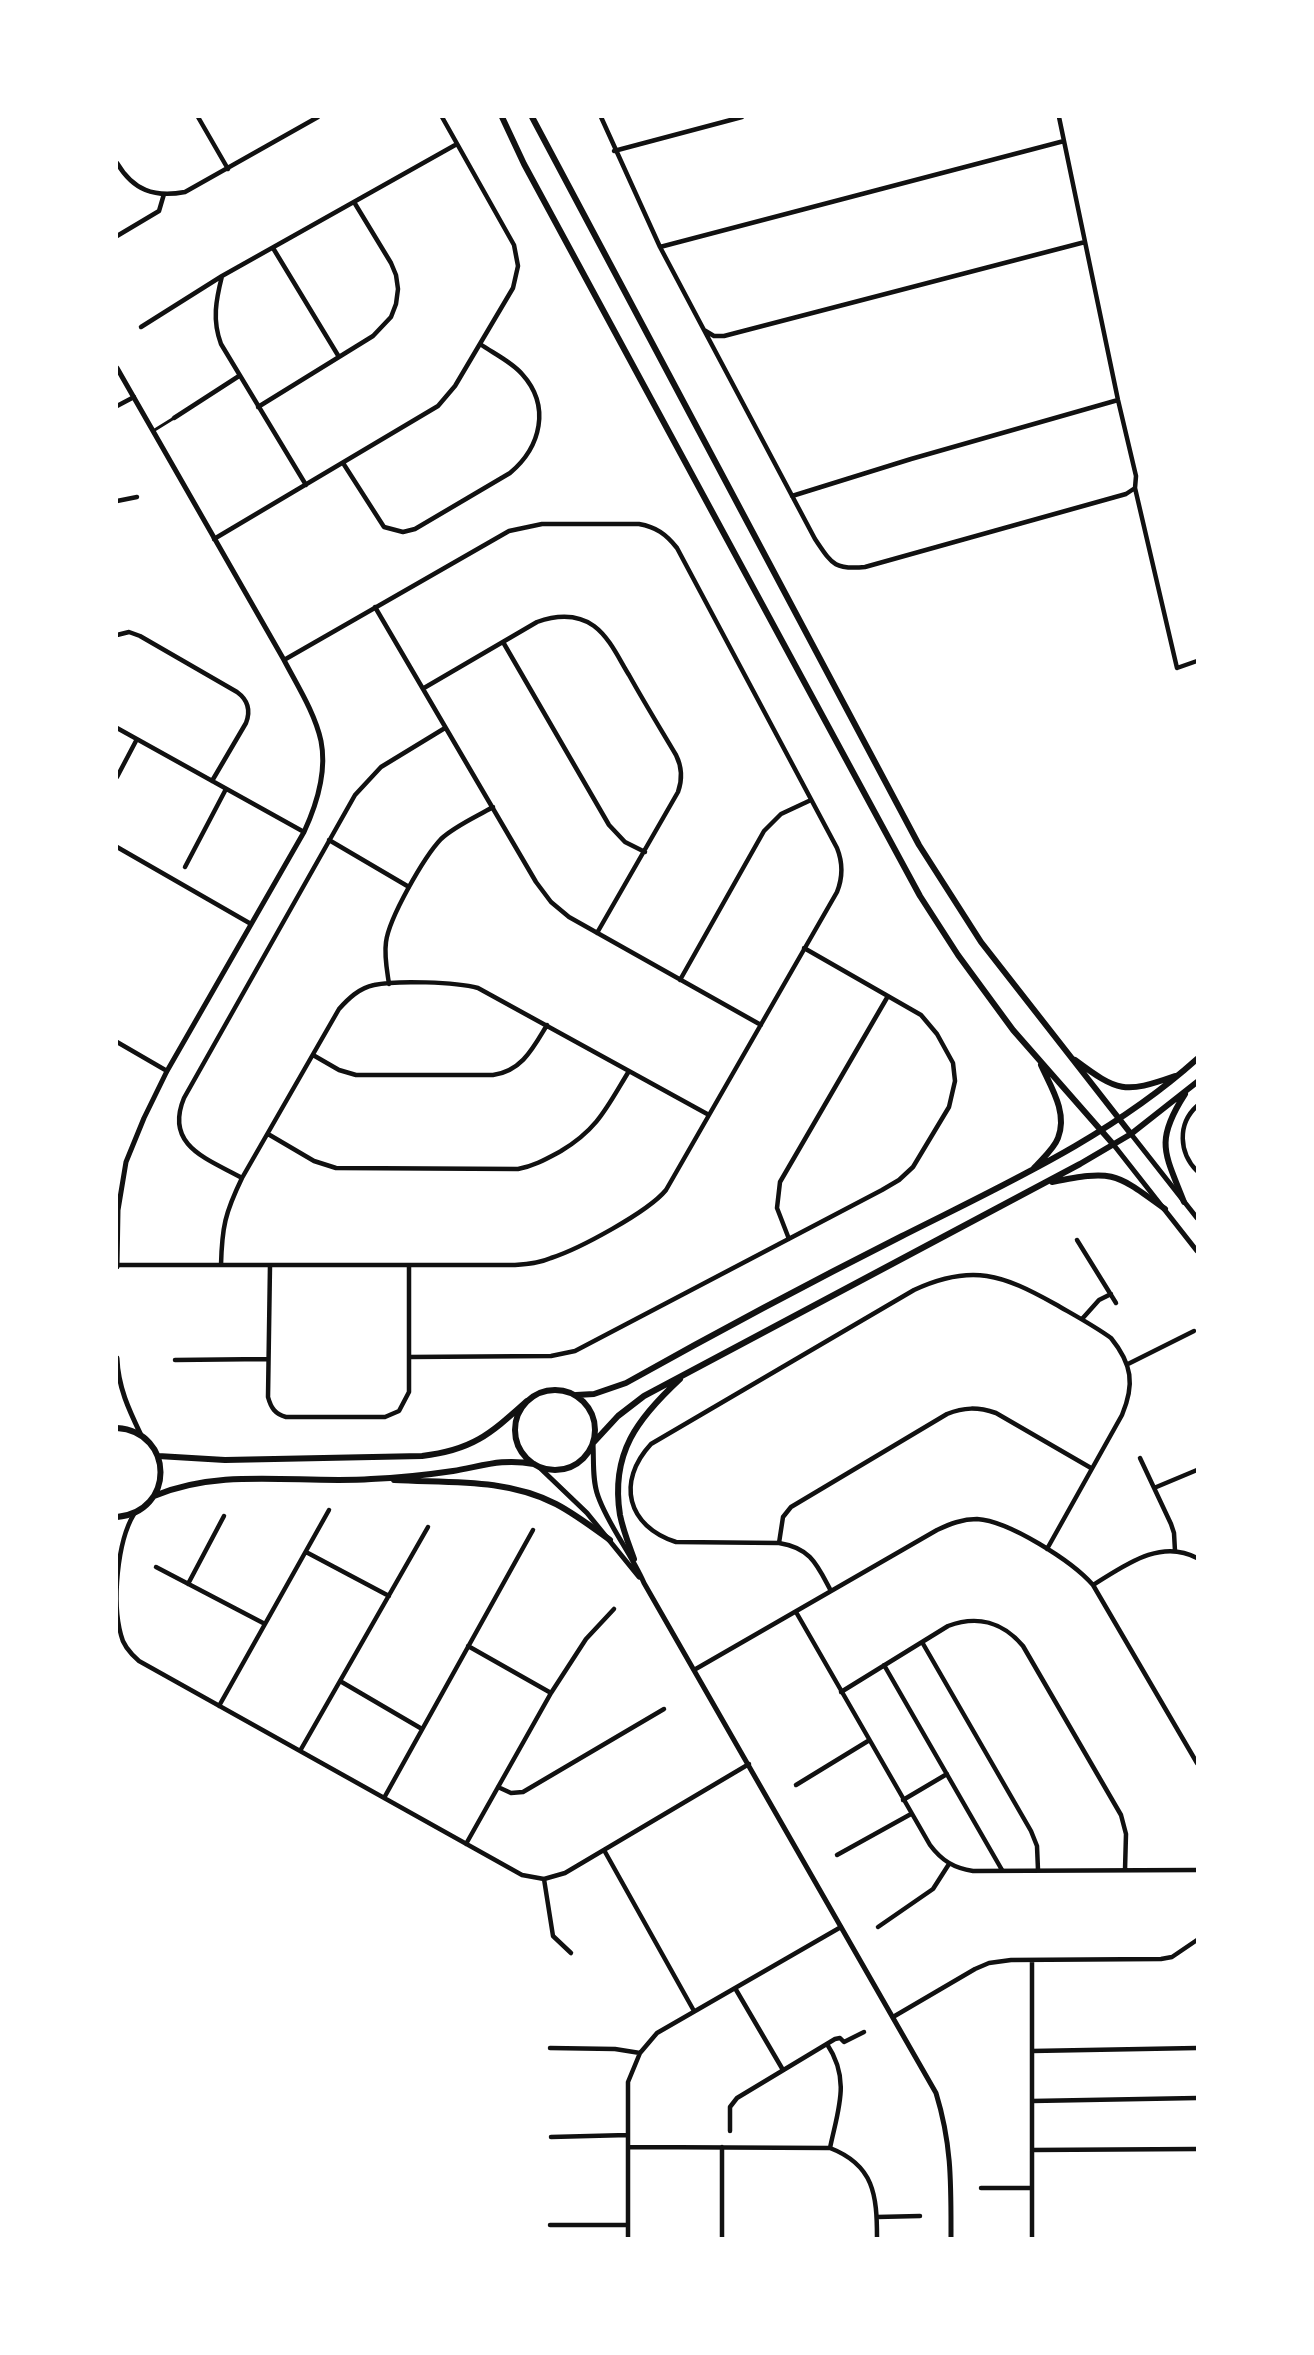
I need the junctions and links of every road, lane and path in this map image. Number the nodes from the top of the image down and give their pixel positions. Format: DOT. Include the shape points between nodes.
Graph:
graph roads {
  1 [pos="198,117"];
  2 [pos="302,117"];
  3 [pos="318,117"];
  4 [pos="442,117"];
  5 [pos="502,117"];
  6 [pos="532,117"];
  7 [pos="601,117"];
  8 [pos="742,117"];
  9 [pos="1059,117"];
  10 [pos="306,124"];
  11 [pos="1064,141"];
  12 [pos="457,144"];
  13 [pos="615,151"];
  14 [pos="117,163"];
  15 [pos="228,169"];
  16 [pos="164,194"];
  17 [pos="354,202"];
  18 [pos="117,236"];
  19 [pos="1085,242"];
  20 [pos="660,247"];
  21 [pos="273,248"];
  22 [pos="222,276"];
  23 [pos="141,327"];
  24 [pos="704,330"];
  25 [pos="480,344"];
  26 [pos="339,357"];
  27 [pos="117,368"];
  28 [pos="239,376"];
  29 [pos="134,397"];
  30 [pos="1118,400"];
  31 [pos="117,406"];
  32 [pos="258,407"];
  33 [pos="174,418"];
  34 [pos="153,431"];
  35 [pos="343,463"];
  36 [pos="306,485"];
  37 [pos="1134,488"];
  38 [pos="792,496"];
  39 [pos="137,497"];
  40 [pos="117,501"];
  41 [pos="214,540"];
  42 [pos="375,607"];
  43 [pos="117,635"];
  44 [pos="503,642"];
  45 [pos="284,660"];
  46 [pos="1197,661"];
  47 [pos="424,688"];
  48 [pos="117,728"];
  49 [pos="445,728"];
  50 [pos="137,739"];
  51 [pos="117,777"];
  52 [pos="212,781"];
  53 [pos="226,789"];
  54 [pos="811,800"];
  55 [pos="492,807"];
  56 [pos="304,832"];
  57 [pos="329,840"];
  58 [pos="117,847"];
  59 [pos="645,852"];
  60 [pos="184,867"];
  61 [pos="410,887"];
  62 [pos="251,924"];
  63 [pos="597,933"];
  64 [pos="804,948"];
  65 [pos="680,980"];
  66 [pos="389,984"];
  67 [pos="888,996"];
  68 [pos="547,1025"];
  69 [pos="760,1025"];
  70 [pos="117,1042"];
  71 [pos="313,1055"];
  72 [pos="1069,1055"];
  73 [pos="1036,1056"];
  74 [pos="1197,1059"];
  75 [pos="167,1071"];
  76 [pos="629,1071"];
  77 [pos="1181,1074"];
  78 [pos="1197,1082"];
  79 [pos="1189,1089"];
  80 [pos="1197,1106"];
  81 [pos="709,1116"];
  82 [pos="1119,1119"];
  83 [pos="1102,1131"];
  84 [pos="268,1134"];
  85 [pos="1131,1134"];
  86 [pos="1113,1144"];
  87 [pos="1031,1172"];
  88 [pos="1197,1172"];
  89 [pos="242,1178"];
  90 [pos="1045,1183"];
  91 [pos="1184,1202"];
  92 [pos="1165,1209"];
  93 [pos="1197,1218"];
  94 [pos="789,1239"];
  95 [pos="1077,1240"];
  96 [pos="1197,1251"];
  97 [pos="221,1265"];
  98 [pos="270,1265"];
  99 [pos="409,1265"];
  100 [pos="117,1266"];
  101 [pos="1111,1294"];
  102 [pos="1116,1302"];
  103 [pos="1082,1319"];
  104 [pos="1194,1331"];
  105 [pos="409,1357"];
  106 [pos="117,1358"];
  107 [pos="268,1359"];
  108 [pos="175,1360"];
  109 [pos="1128,1364"];
  110 [pos="689,1371"];
  111 [pos="117,1376"];
  112 [pos="576,1395"];
  113 [pos="527,1401"];
  114 [pos="117,1428"];
  115 [pos="141,1435"];
  116 [pos="594,1443"];
  117 [pos="158,1456"];
  118 [pos="1140,1458"];
  119 [pos="536,1466"];
  120 [pos="1091,1468"];
  121 [pos="1197,1470"];
  122 [pos="370,1479"];
  123 [pos="1154,1488"];
  124 [pos="154,1496"];
  125 [pos="329,1510"];
  126 [pos="134,1514"];
  127 [pos="224,1516"];
  128 [pos="117,1517"];
  129 [pos="428,1527"];
  130 [pos="533,1530"];
  131 [pos="610,1540"];
  132 [pos="779,1543"];
  133 [pos="1047,1549"];
  134 [pos="1175,1551"];
  135 [pos="306,1552"];
  136 [pos="1197,1558"];
  137 [pos="634,1559"];
  138 [pos="156,1567"];
  139 [pos="117,1582"];
  140 [pos="644,1583"];
  141 [pos="188,1584"];
  142 [pos="1093,1585"];
  143 [pos="831,1591"];
  144 [pos="388,1596"];
  145 [pos="614,1609"];
  146 [pos="796,1611"];
  147 [pos="265,1624"];
  148 [pos="922,1642"];
  149 [pos="468,1646"];
  150 [pos="884,1665"];
  151 [pos="694,1670"];
  152 [pos="340,1681"];
  153 [pos="841,1692"];
  154 [pos="551,1693"];
  155 [pos="219,1706"];
  156 [pos="664,1709"];
  157 [pos="422,1729"];
  158 [pos="868,1741"];
  159 [pos="300,1751"];
  160 [pos="1197,1763"];
  161 [pos="749,1764"];
  162 [pos="947,1774"];
  163 [pos="796,1785"];
  164 [pos="498,1787"];
  165 [pos="384,1798"];
  166 [pos="903,1800"];
  167 [pos="911,1814"];
  168 [pos="466,1844"];
  169 [pos="604,1850"];
  170 [pos="837,1856"];
  171 [pos="949,1864"];
  172 [pos="1002,1870"];
  173 [pos="1038,1870"];
  174 [pos="1125,1870"];
  175 [pos="1197,1870"];
  176 [pos="544,1879"];
  177 [pos="841,1927"];
  178 [pos="878,1927"];
  179 [pos="1197,1940"];
  180 [pos="571,1953"];
  181 [pos="1032,1960"];
  182 [pos="735,1988"];
  183 [pos="694,2011"];
  184 [pos="893,2017"];
  185 [pos="864,2032"];
  186 [pos="827,2044"];
  187 [pos="550,2048"];
  188 [pos="1197,2048"];
  189 [pos="1032,2051"];
  190 [pos="640,2053"];
  191 [pos="783,2070"];
  192 [pos="1197,2098"];
  193 [pos="1032,2101"];
  194 [pos="730,2131"];
  195 [pos="628,2135"];
  196 [pos="551,2137"];
  197 [pos="628,2147"];
  198 [pos="722,2147"];
  199 [pos="830,2148"];
  200 [pos="1197,2149"];
  201 [pos="1032,2150"];
  202 [pos="981,2188"];
  203 [pos="1032,2188"];
  204 [pos="920,2216"];
  205 [pos="877,2217"];
  206 [pos="550,2225"];
  207 [pos="628,2225"];
  208 [pos="628,2238"];
  209 [pos="722,2238"];
  210 [pos="877,2238"];
  211 [pos="951,2238"];
  212 [pos="1032,2238"];
  1 -- 15 [label="street"];
  2 -- 10 [label="street"];
  3 -- 10 [label="street"];
  4 -- 12 [label="street"];
  5 -- 73 [label="main road" via="920,896 976,981"];
  6 -- 72 [label="main road" via="919,845 981,942"];
  7 -- 13 [label="street"];
  8 -- 13 [label="street"];
  9 -- 11 [label="street"];
  10 -- 15 [label="street"];
  11 -- 19 [label="street"];
  11 -- 20 [label="street"];
  12 -- 17 [label="street"];
  12 -- 25 [label="street" via="517,255 513,288"];
  13 -- 20 [label="street"];
  14 -- 16 [label="street" via="125,176 142,189"];
  15 -- 16 [label="street" via="194,188"];
  16 -- 18 [label="street" via="163,203 152,217"];
  17 -- 21 [label="street"];
  17 -- 26 [label="street" via="391,263 398,289 391,317 383,327"];
  19 -- 24 [label="street" via="724,336"];
  19 -- 30 [label="street"];
  20 -- 24 [label="street"];
  21 -- 22 [label="street"];
  21 -- 26 [label="street"];
  22 -- 23 [label="street"];
  22 -- 28 [label="street" via="216,327 220,344"];
  24 -- 38 [label="street"];
  25 -- 35 [label="street" via="438,406"];
  25 -- 35 [label="street" via="521,371 534,388 540,406 538,432 522,463 404,532 384,528"];
  26 -- 32 [label="street"];
  27 -- 29 [label="street"];
  28 -- 32 [label="street"];
  28 -- 33 [label="street"];
  29 -- 31 [label="street"];
  29 -- 34 [label="street"];
  30 -- 37 [label="street" via="1136,476"];
  30 -- 38 [label="street"];
  32 -- 36 [label="street"];
  33 -- 34 [label="street"];
  34 -- 41 [label="street"];
  35 -- 36 [label="street"];
  36 -- 41 [label="street"];
  37 -- 38 [label="street" via="1126,494 899,558 845,569 830,560"];
  37 -- 46 [label="street" via="1174,659 1178,668"];
  39 -- 40 [label="street"];
  41 -- 45 [label="street"];
  42 -- 45 [label="street"];
  42 -- 47 [label="street"];
  42 -- 54 [label="street" via="520,527 650,526 661,531 677,548"];
  43 -- 52 [label="street" via="129,632 140,636 244,699 249,713 246,723"];
  44 -- 47 [label="street"];
  44 -- 59 [label="street" via="609,825 625,842"];
  44 -- 59 [label="street" via="537,622 561,616 595,626 610,644 681,766 678,792"];
  45 -- 56 [label="street" via="321,741 321,776 314,810"];
  47 -- 49 [label="street"];
  48 -- 50 [label="street"];
  49 -- 55 [label="street"];
  49 -- 57 [label="street" via="371,775"];
  50 -- 51 [label="street"];
  50 -- 52 [label="street"];
  52 -- 53 [label="street"];
  53 -- 56 [label="street"];
  53 -- 60 [label="street"];
  54 -- 64 [label="street" via="839,854 842,873 837,892"];
  54 -- 65 [label="street" via="781,814 764,831"];
  55 -- 61 [label="street" via="441,839"];
  55 -- 63 [label="street" via="543,892 564,913"];
  56 -- 62 [label="street"];
  57 -- 61 [label="street"];
  57 -- 89 [label="street" via="179,1108 179,1131 190,1150"];
  58 -- 62 [label="street"];
  59 -- 63 [label="street"];
  61 -- 66 [label="street" via="386,939"];
  62 -- 75 [label="street"];
  63 -- 65 [label="street"];
  64 -- 67 [label="street"];
  64 -- 69 [label="street"];
  65 -- 69 [label="street"];
  66 -- 68 [label="street" via="469,986"];
  66 -- 71 [label="street" via="365,988 344,1003"];
  67 -- 94 [label="street" via="780,1182 777,1208"];
  67 -- 94 [label="street" via="921,1015 953,1063 954,1090 949,1107 919,1159 899,1180"];
  68 -- 71 [label="street" via="521,1064 493,1075 364,1076 339,1070"];
  68 -- 76 [label="street"];
  69 -- 81 [label="street"];
  70 -- 75 [label="street"];
  71 -- 84 [label="street"];
  72 -- 77 [label="main road" via="1105,1082 1122,1088 1144,1087"];
  72 -- 82 [label="main road"];
  73 -- 83 [label="main road"];
  73 -- 87 [label="main road" via="1057,1100 1061,1124 1058,1139"];
  74 -- 77 [label="main road"];
  75 -- 100 [label="street" via="126,1162 118,1210"];
  76 -- 81 [label="street"];
  76 -- 84 [label="street" via="589,1132 543,1161 518,1169 336,1168 314,1161"];
  77 -- 82 [label="main road"];
  78 -- 79 [label="main road"];
  79 -- 85 [label="main road"];
  79 -- 91 [label="main road" via="1171,1116 1165,1136 1166,1154"];
  80 -- 88 [label="street" via="1185,1123 1182,1138 1185,1153"];
  81 -- 99 [label="street" via="661,1197 567,1252 524,1264"];
  82 -- 83 [label="main road"];
  82 -- 85 [label="main road"];
  83 -- 86 [label="main road"];
  83 -- 87 [label="main road"];
  84 -- 89 [label="street"];
  85 -- 86 [label="main road"];
  85 -- 91 [label="street"];
  86 -- 90 [label="main road"];
  86 -- 92 [label="street"];
  87 -- 112 [label="main road" via="861,1256 626,1383 594,1394"];
  89 -- 97 [label="street" via="223,1221"];
  90 -- 92 [label="main road" via="1093,1174 1115,1176"];
  90 -- 110 [label="main road"];
  91 -- 93 [label="street"];
  92 -- 96 [label="street"];
  94 -- 105 [label="street" via="575,1351 551,1356"];
  95 -- 101 [label="street"];
  97 -- 98 [label="street"];
  97 -- 100 [label="street"];
  98 -- 99 [label="street"];
  98 -- 107 [label="street"];
  99 -- 105 [label="street"];
  101 -- 102 [label="street"];
  101 -- 103 [label="street" via="1099,1300"];
  103 -- 109 [label="street" via="1111,1338"];
  103 -- 132 [label="street" via="1005,1280 968,1275 931,1282 651,1444 640,1456 631,1478 632,1501 648,1528 661,1537 695,1543"];
  104 -- 109 [label="street"];
  105 -- 107 [label="street" via="406,1400 399,1411 385,1417 278,1415 268,1397"];
  106 -- 111 [label="street"];
  107 -- 108 [label="street"];
  109 -- 120 [label="street" via="1129,1399"];
  110 -- 116 [label="main road" via="631,1406"];
  110 -- 137 [label="main road" via="640,1421 622,1456 618,1484 620,1516"];
  111 -- 115 [label="street"];
  112 -- 113 [label="main road" via="556,1390"];
  112 -- 116 [label="main road" via="591,1411 596,1431"];
  113 -- 117 [label="main road" via="486,1437 445,1454 225,1460"];
  113 -- 119 [label="main road" via="515,1434 524,1456"];
  114 -- 115 [label="main road"];
  115 -- 117 [label="main road"];
  116 -- 119 [label="main road" via="587,1456 565,1469 552,1471"];
  116 -- 137 [label="street" via="597,1495"];
  117 -- 124 [label="main road" via="161,1477"];
  118 -- 123 [label="street"];
  119 -- 122 [label="main road" via="495,1461 455,1470"];
  119 -- 131 [label="street"];
  120 -- 132 [label="street" via="996,1413 959,1410 790,1507 783,1517"];
  120 -- 133 [label="street"];
  121 -- 123 [label="street"];
  122 -- 124 [label="main road" via="206,1481"];
  122 -- 131 [label="main road" via="487,1483 512,1488 554,1503"];
  123 -- 134 [label="street" via="1174,1533"];
  124 -- 126 [label="main road"];
  125 -- 135 [label="street"];
  126 -- 128 [label="main road"];
  126 -- 139 [label="street" via="122,1537"];
  127 -- 141 [label="street"];
  129 -- 144 [label="street"];
  130 -- 149 [label="street"];
  131 -- 140 [label="street"];
  132 -- 143 [label="street" via="812,1557"];
  133 -- 142 [label="street"];
  133 -- 143 [label="street" via="992,1522 964,1520 937,1530"];
  134 -- 136 [label="street"];
  134 -- 142 [label="street" via="1140,1557"];
  135 -- 144 [label="street"];
  135 -- 147 [label="street"];
  137 -- 140 [label="street"];
  138 -- 141 [label="street"];
  139 -- 155 [label="street" via="121,1635 131,1654"];
  140 -- 151 [label="street"];
  141 -- 147 [label="street"];
  142 -- 160 [label="street"];
  143 -- 146 [label="street"];
  144 -- 152 [label="street"];
  145 -- 154 [label="street" via="586,1639"];
  146 -- 151 [label="street"];
  146 -- 153 [label="street"];
  147 -- 155 [label="street"];
  148 -- 150 [label="street"];
  148 -- 173 [label="street" via="1031,1831 1037,1846"];
  148 -- 174 [label="street" via="948,1626 971,1620 995,1624 1015,1636 1121,1815 1126,1834"];
  149 -- 154 [label="street"];
  149 -- 157 [label="street"];
  150 -- 153 [label="street"];
  150 -- 162 [label="street"];
  151 -- 161 [label="street"];
  152 -- 157 [label="street"];
  152 -- 159 [label="street"];
  153 -- 158 [label="street"];
  154 -- 164 [label="street"];
  155 -- 159 [label="street"];
  156 -- 164 [label="street" via="523,1792 511,1793"];
  157 -- 165 [label="street"];
  158 -- 163 [label="street"];
  158 -- 166 [label="street"];
  159 -- 165 [label="street"];
  161 -- 169 [label="street"];
  161 -- 177 [label="street"];
  162 -- 166 [label="street"];
  162 -- 172 [label="street"];
  164 -- 168 [label="street"];
  165 -- 168 [label="street"];
  166 -- 167 [label="street"];
  167 -- 170 [label="street"];
  167 -- 171 [label="street" via="938,1856"];
  168 -- 176 [label="street" via="522,1875"];
  169 -- 176 [label="street" via="565,1873"];
  169 -- 183 [label="street"];
  171 -- 172 [label="street" via="973,1870"];
  171 -- 178 [label="street" via="933,1889"];
  172 -- 173 [label="street"];
  173 -- 174 [label="street"];
  174 -- 175 [label="street"];
  176 -- 180 [label="street" via="553,1936"];
  177 -- 182 [label="street"];
  177 -- 184 [label="street"];
  179 -- 181 [label="street" via="1172,1957 1161,1959"];
  181 -- 184 [label="street" via="989,1963"];
  181 -- 189 [label="street"];
  182 -- 183 [label="street"];
  182 -- 191 [label="street"];
  183 -- 190 [label="street" via="657,2033"];
  184 -- 211 [label="street" via="936,2093 945,2122 950,2149"];
  185 -- 186 [label="street" via="845,2042 838,2038"];
  186 -- 191 [label="street"];
  186 -- 199 [label="street" via="839,2065 842,2087"];
  187 -- 190 [label="street"];
  188 -- 189 [label="street"];
  189 -- 193 [label="street"];
  190 -- 195 [label="street" via="628,2082"];
  191 -- 194 [label="street" via="734,2100 730,2107"];
  192 -- 193 [label="street"];
  193 -- 201 [label="street"];
  195 -- 196 [label="street"];
  195 -- 197 [label="street"];
  197 -- 198 [label="street"];
  197 -- 207 [label="street"];
  198 -- 199 [label="street"];
  198 -- 209 [label="street"];
  199 -- 205 [label="street" via="855,2161 864,2172 876,2197"];
  200 -- 201 [label="street"];
  201 -- 203 [label="street"];
  202 -- 203 [label="street"];
  203 -- 212 [label="street"];
  204 -- 205 [label="street"];
  205 -- 210 [label="street"];
  206 -- 207 [label="street"];
  207 -- 208 [label="street"];
}
